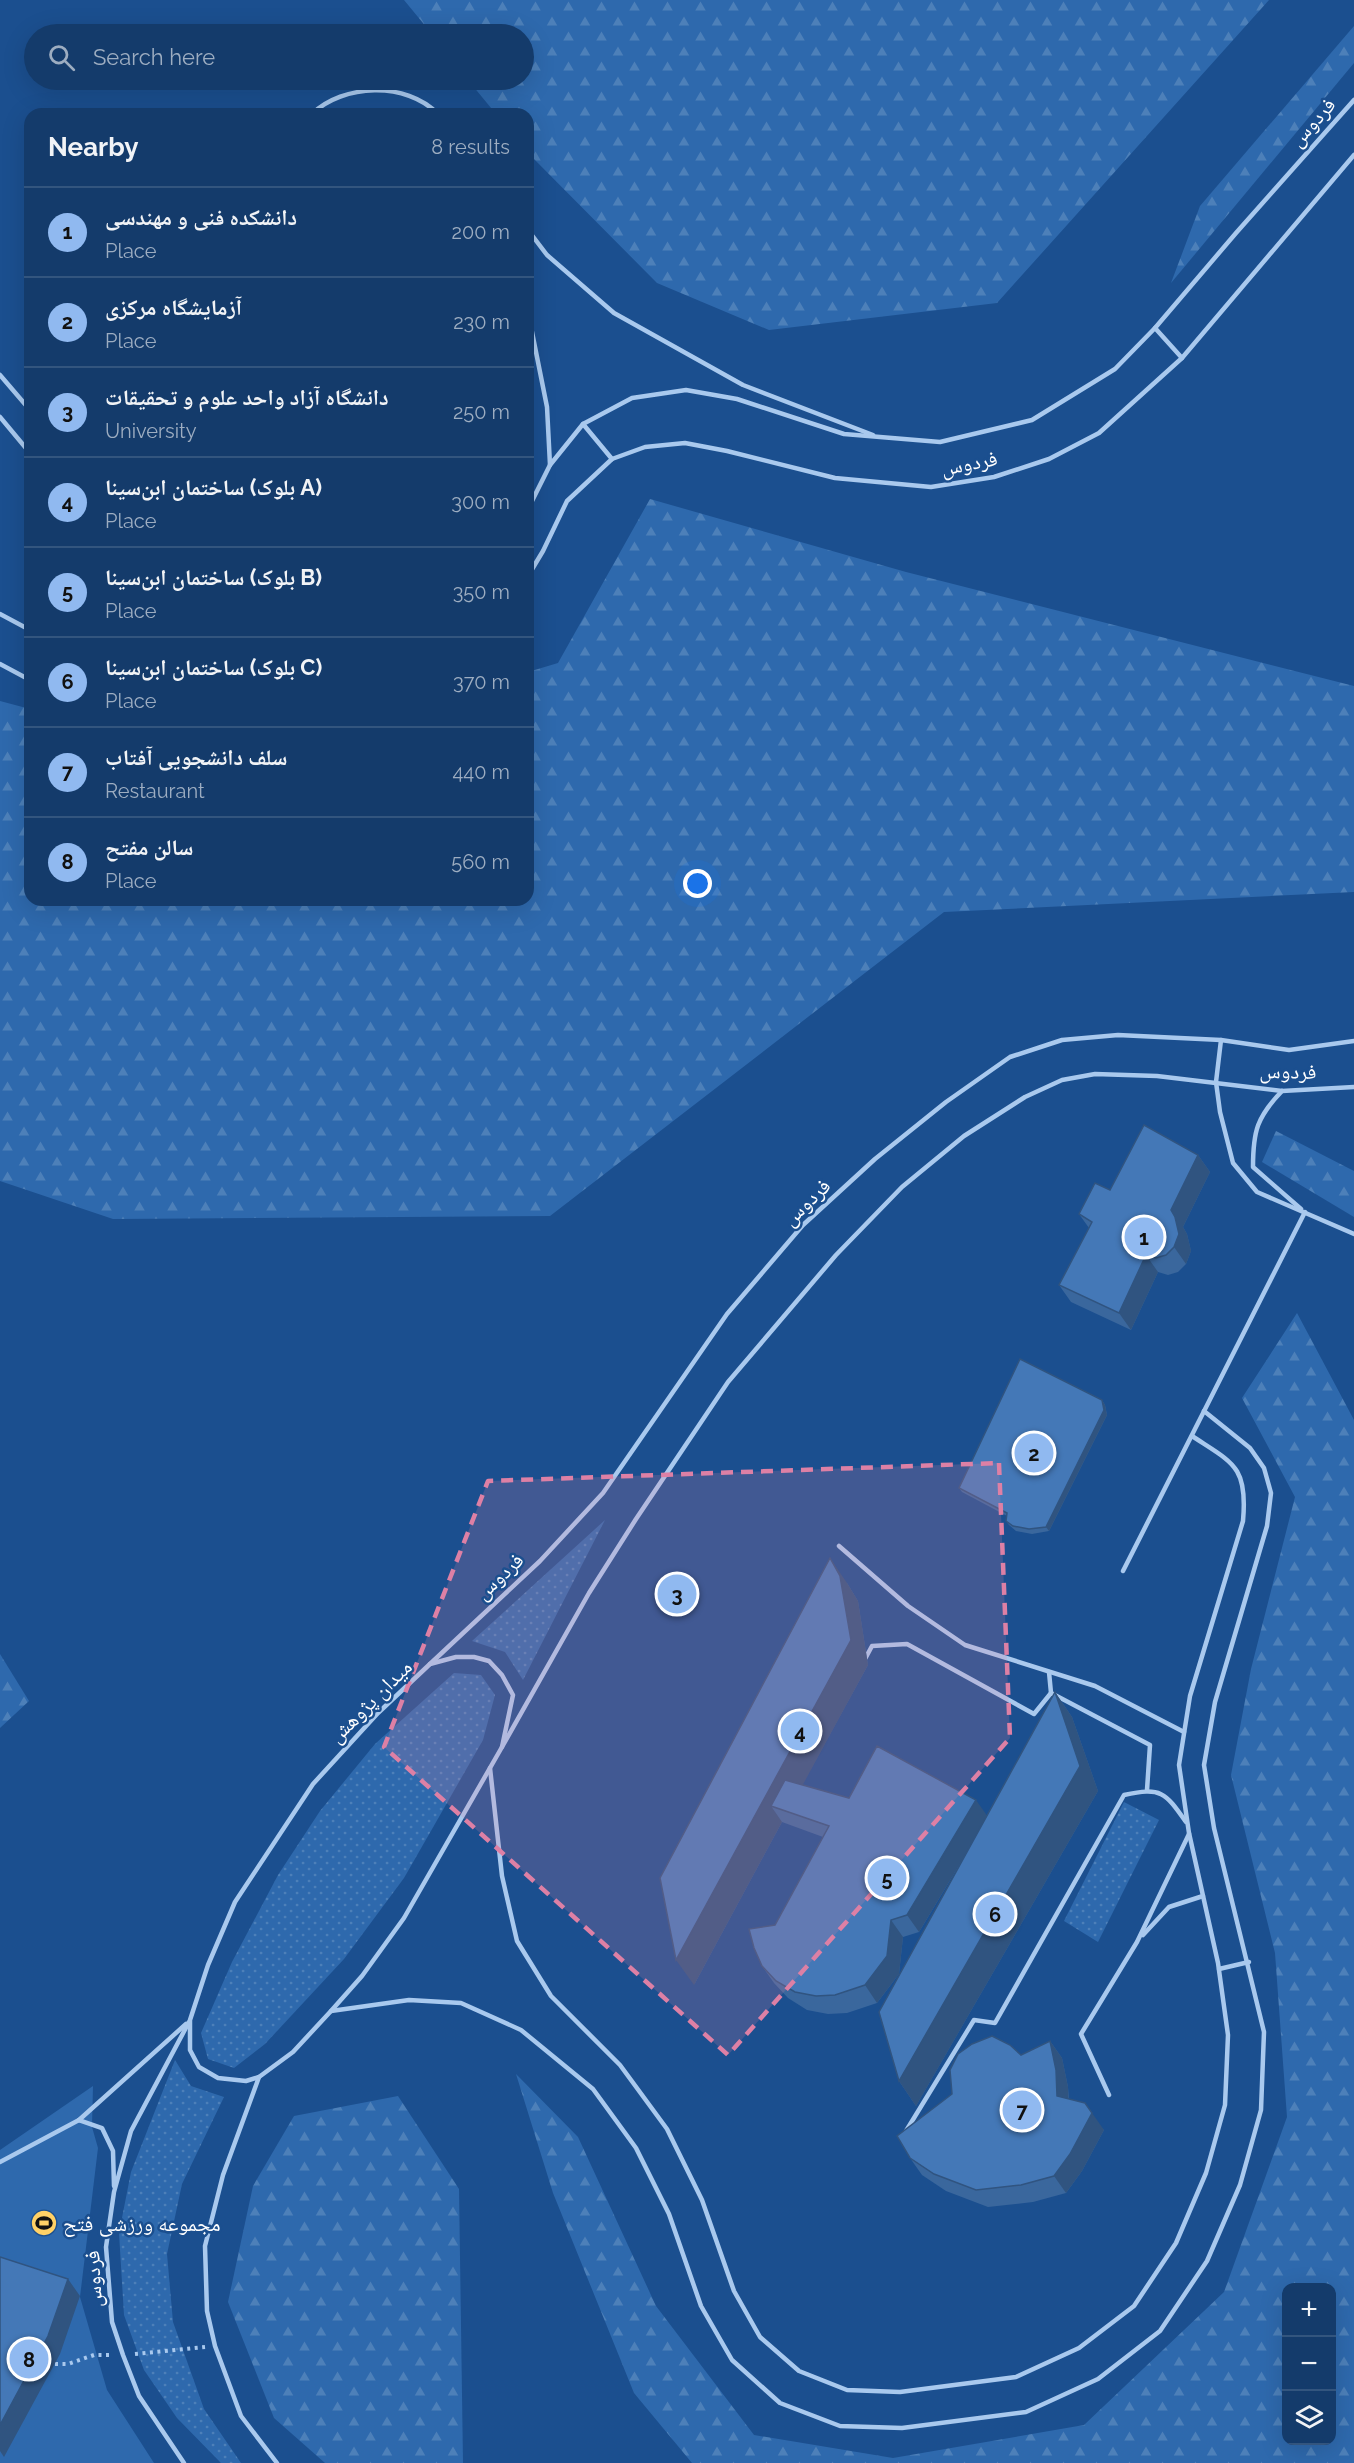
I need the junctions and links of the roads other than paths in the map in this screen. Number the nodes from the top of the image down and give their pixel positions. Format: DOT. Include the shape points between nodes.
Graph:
graph roads {
  1 [pos="385,90"];
  2 [pos="385,90"];
  3 [pos="1354,100"];
  4 [pos="318,108"];
  5 [pos="432,108"];
  6 [pos="1354,155"];
  7 [pos="534,239"];
  8 [pos="1155,328"];
  9 [pos="534,341"];
  10 [pos="1182,358"];
  11 [pos="0,375"];
  12 [pos="24,403"];
  13 [pos="0,417"];
  14 [pos="583,424"];
  15 [pos="878,437"];
  16 [pos="24,446"];
  17 [pos="612,459"];
  18 [pos="550,465"];
  19 [pos="534,496"];
  20 [pos="534,566"];
  21 [pos="0,614"];
  22 [pos="24,627"];
  23 [pos="0,664"];
  24 [pos="24,677"];
  25 [pos="1221,1040"];
  26 [pos="1354,1041"];
  27 [pos="1216,1082"];
  28 [pos="1354,1087"];
  29 [pos="1282,1091"];
  30 [pos="1305,1212"];
  31 [pos="1354,1234"];
  32 [pos="1204,1411"];
  33 [pos="1191,1436"];
  34 [pos="839,1546"];
  35 [pos="1124,1570"];
  36 [pos="430,1664"];
  37 [pos="860,1666"];
  38 [pos="1049,1672"];
  39 [pos="1051,1694"];
  40 [pos="1184,1732"];
  41 [pos="502,1747"];
  42 [pos="490,1768"];
  43 [pos="1147,1790"];
  44 [pos="1188,1824"];
  45 [pos="1189,1833"];
  46 [pos="1203,1896"];
  47 [pos="1137,1942"];
  48 [pos="1249,1962"];
  49 [pos="1219,1969"];
  50 [pos="332,2011"];
  51 [pos="190,2020"];
  52 [pos="259,2077"];
  53 [pos="1109,2095"];
  54 [pos="80,2120"];
  55 [pos="906,2131"];
  56 [pos="0,2162"];
  57 [pos="114,2192"];
  58 [pos="183,2463"];
  59 [pos="277,2463"];
  1 -- 5 [label="lane"];
  2 -- 4 [label="lane" via="357,93 324,102"];
  3 -- 8 [label="lane, فردوس"];
  6 -- 10 [label="lane, فردوس"];
  7 -- 15 [label="lane" via="547,255 614,313 743,385"];
  8 -- 10 [label="lane"];
  8 -- 15 [label="lane, فردوس" via="1115,369 1032,420 940,442"];
  9 -- 18 [label="lane" via="548,408"];
  10 -- 17 [label="lane, فردوس" via="1099,433 1049,459 994,477 931,487 835,478 685,444 645,447"];
  11 -- 12 [label="lane"];
  13 -- 16 [label="lane"];
  14 -- 15 [label="lane, فردوس" via="632,398 686,390 737,399 844,434"];
  14 -- 17 [label="lane"];
  14 -- 18 [label="lane, فردوس"];
  17 -- 20 [label="lane, فردوس" via="567,501"];
  18 -- 19 [label="lane, فردوس"];
  21 -- 22 [label="lane"];
  23 -- 24 [label="lane"];
  25 -- 26 [label="lane, فردوس" via="1289,1050"];
  25 -- 27 [label="lane"];
  25 -- 36 [label="lane, فردوس" via="1118,1035 1062,1040 1010,1057 946,1102 875,1159 803,1225 728,1314 603,1493 540,1561"];
  27 -- 29 [label="lane, فردوس"];
  27 -- 30 [label="lane" via="1233,1163 1257,1192"];
  27 -- 41 [label="lane, فردوس" via="1095,1074 1062,1080 1025,1097 964,1136 902,1187 836,1254 728,1382 589,1593"];
  28 -- 29 [label="lane, فردوس"];
  29 -- 30 [label="lane" via="1263,1111 1253,1143 1253,1167"];
  30 -- 31 [label="lane"];
  30 -- 32 [label="lane"];
  32 -- 33 [label="lane"];
  32 -- 48 [label="lane" via="1250,1448 1264,1468 1271,1492 1266,1526 1215,1702 1204,1765 1214,1828"];
  33 -- 35 [label="lane"];
  33 -- 40 [label="lane" via="1232,1462 1246,1494 1244,1521 1190,1696"];
  34 -- 38 [label="lane" via="908,1606 965,1645"];
  36 -- 41 [label="lane, میدان پژوهش" via="474,1657 489,1661 502,1675 513,1695"];
  36 -- 51 [label="lane, میدان پژوهش" via="378,1713 313,1784 235,1902"];
  37 -- 39 [label="lane" via="872,1646 907,1644 1034,1713"];
  38 -- 39 [label="lane"];
  38 -- 40 [label="lane" via="1095,1686"];
  39 -- 43 [label="lane" via="1150,1745"];
  40 -- 44 [label="lane" via="1179,1765"];
  41 -- 42 [label="lane, میدان پژوهش"];
  42 -- 49 [label="lane" via="502,1876 516,1941 551,1996 620,2065 667,2129 702,2200 734,2291 760,2337 799,2371 847,2390 900,2392 1016,2377 1079,2348 1134,2306 1176,2243 1206,2173 1226,2105 1228,2035"];
  42 -- 50 [label="lane, میدان پژوهش" via="404,1918"];
  43 -- 44 [label="lane" via="1170,1798"];
  43 -- 55 [label="lane" via="1124,1795 995,2023 974,2020"];
  44 -- 45 [label="lane"];
  45 -- 46 [label="lane"];
  45 -- 47 [label="lane"];
  46 -- 47 [label="lane" via="1170,1907"];
  46 -- 49 [label="lane"];
  47 -- 53 [label="lane" via="1081,2034"];
  48 -- 49 [label="lane"];
  48 -- 50 [label="lane" via="1264,2032 1261,2110 1240,2185 1207,2260 1160,2331 1098,2379 1026,2412 902,2428 840,2426 780,2403 732,2360 701,2306 669,2214 636,2148 593,2089 521,2030 461,2003 409,2000"];
  50 -- 52 [label="lane, میدان پژوهش" via="293,2052"];
  51 -- 52 [label="lane, میدان پژوهش" via="190,2050 199,2067 218,2078 246,2081"];
  51 -- 54 [label="lane"];
  51 -- 57 [label="lane, فردوس" via="130,2131"];
  52 -- 59 [label="lane" via="223,2175 205,2246 207,2311 215,2346 241,2416"];
  54 -- 56 [label="lane"];
  54 -- 57 [label="lane" via="102,2128 113,2151"];
  57 -- 58 [label="lane, فردوس" via="106,2247 112,2322 139,2396"];
}
